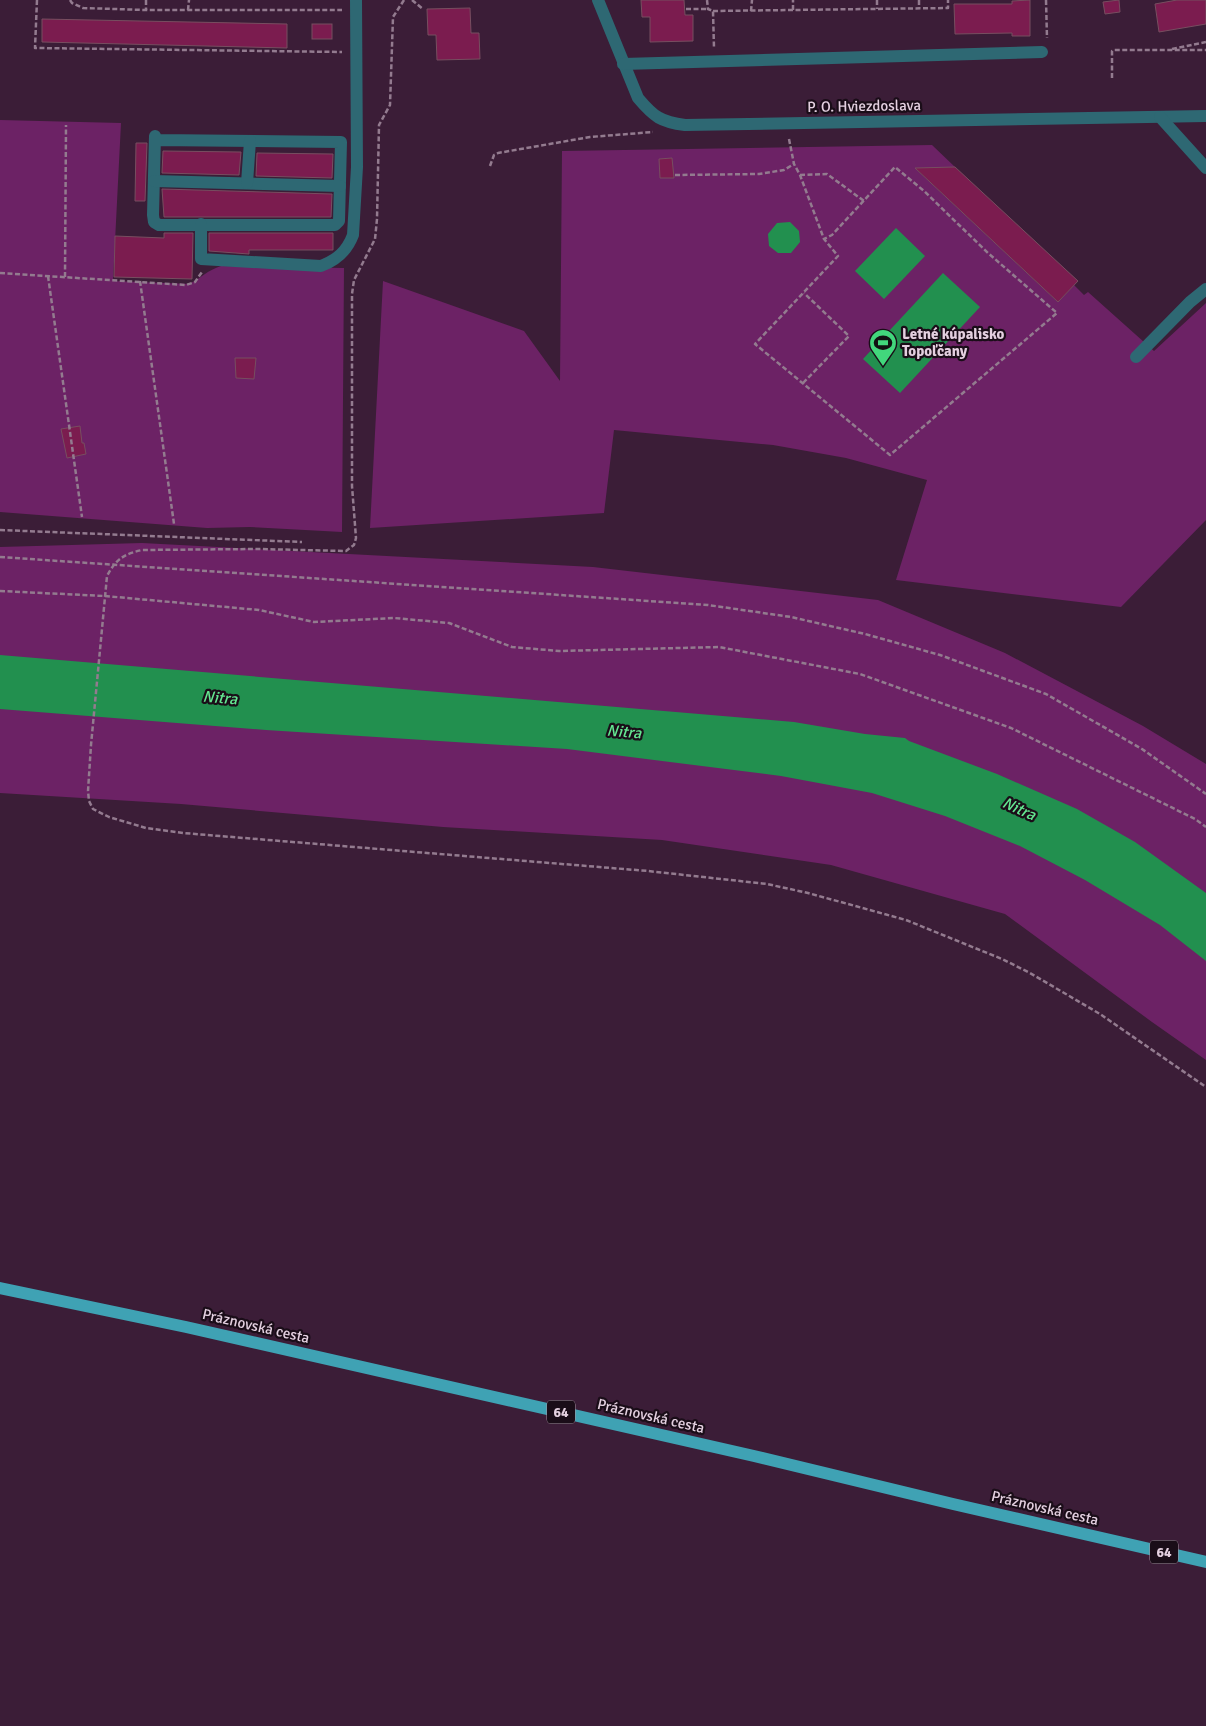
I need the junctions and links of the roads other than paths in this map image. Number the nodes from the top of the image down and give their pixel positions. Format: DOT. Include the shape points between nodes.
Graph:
graph roads {
  1 [pos="598,0"];
  2 [pos="356,5"];
  3 [pos="1042,52"];
  4 [pos="623,64"];
  5 [pos="1206,116"];
  6 [pos="1160,117"];
  7 [pos="250,141"];
  8 [pos="1206,168"];
  9 [pos="154,181"];
  10 [pos="248,183"];
  11 [pos="340,186"];
  12 [pos="202,224"];
  13 [pos="1206,289"];
  14 [pos="1136,357"];
  15 [pos="0,1288"];
  16 [pos="1206,1562"];
  1 -- 4 [label="street, P. O. Hviezdoslava"];
  2 -- 12 [label="street" via="357,167 350,244 332,262 321,266 201,259"];
  3 -- 4 [label="street"];
  4 -- 6 [label="street, P. O. Hviezdoslava" via="638,98 649,112 666,123 685,126"];
  5 -- 6 [label="street, P. O. Hviezdoslava"];
  6 -- 8 [label="street"];
  7 -- 9 [label="street" via="155,138"];
  7 -- 10 [label="street"];
  7 -- 11 [label="street" via="341,142"];
  9 -- 10 [label="street"];
  9 -- 12 [label="street" via="154,222 159,225"];
  10 -- 11 [label="street"];
  11 -- 12 [label="street" via="336,225"];
  13 -- 14 [label="street"];
  15 -- 16 [label="main road, Práznovská cesta / 64" via="186,1327"];
}
